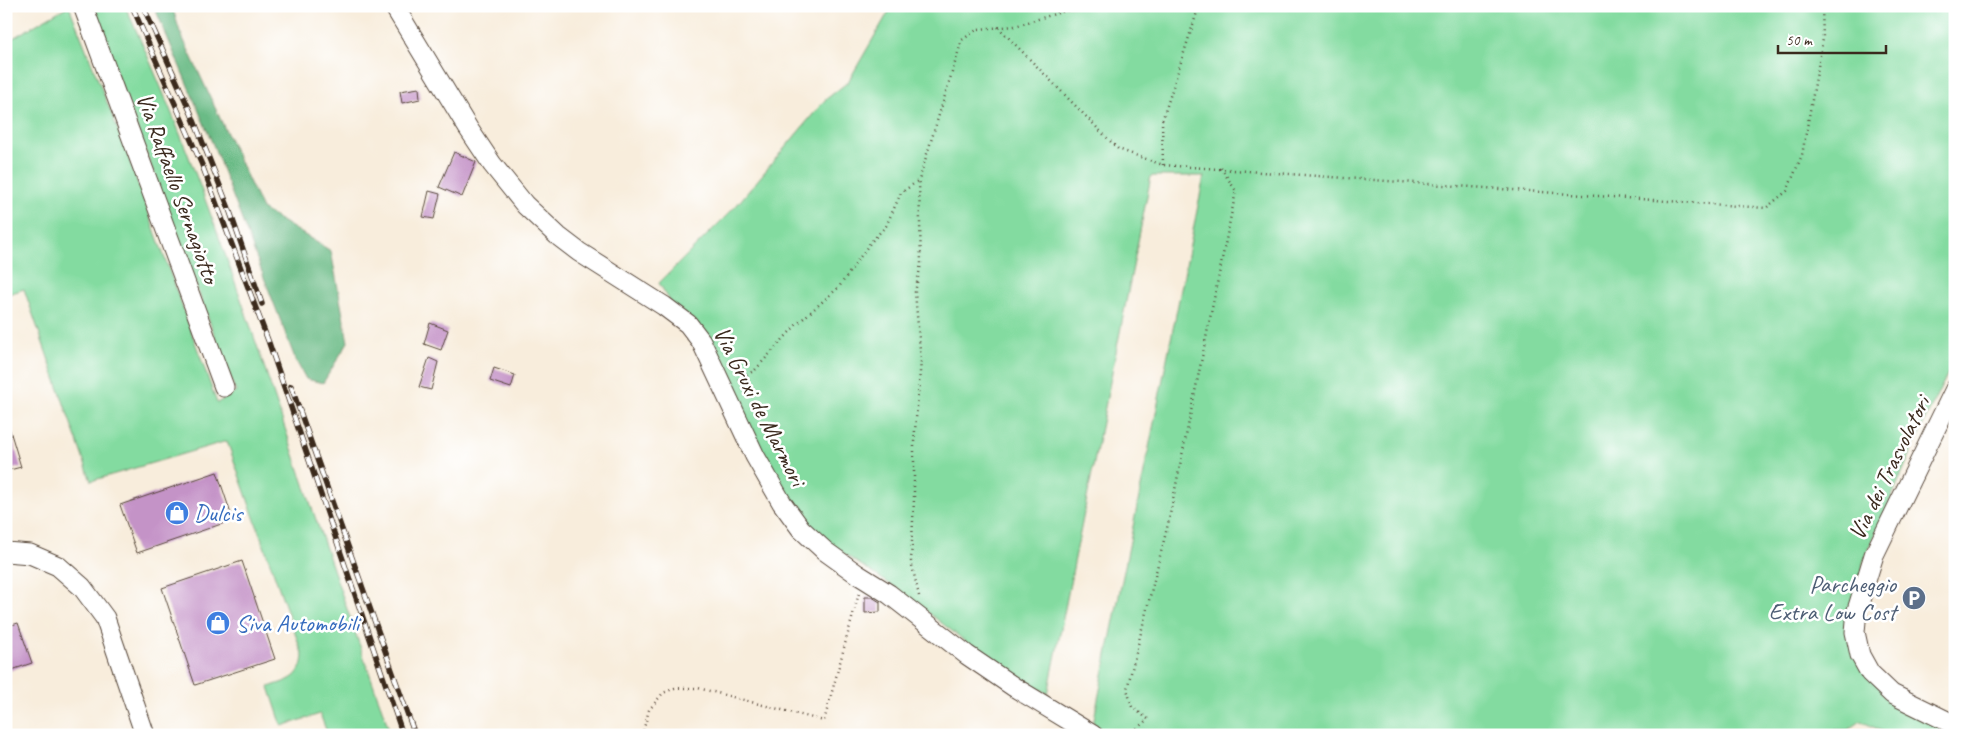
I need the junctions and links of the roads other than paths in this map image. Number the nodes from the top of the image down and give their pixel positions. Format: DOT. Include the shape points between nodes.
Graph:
graph roads {
  1 [pos="83,6"];
  2 [pos="394,6"];
  3 [pos="224,387"];
  4 [pos="1955,389"];
  5 [pos="6,552"];
  6 [pos="1955,725"];
  7 [pos="144,735"];
  8 [pos="1093,735"];
  1 -- 3 [label="street, Via Raffaello Sernagiotto"];
  2 -- 8 [label="street, Via Gruxi de Marmori" via="468,128 525,204 579,252 688,324 701,341 755,456 801,529 825,551 890,594 967,655"];
  4 -- 6 [label="street, Via dei Trasvolatori" via="1874,555 1857,610 1855,632 1860,655 1870,673 1886,689"];
  5 -- 7 [label="street" via="30,554 58,566 82,587 104,618"];
}
